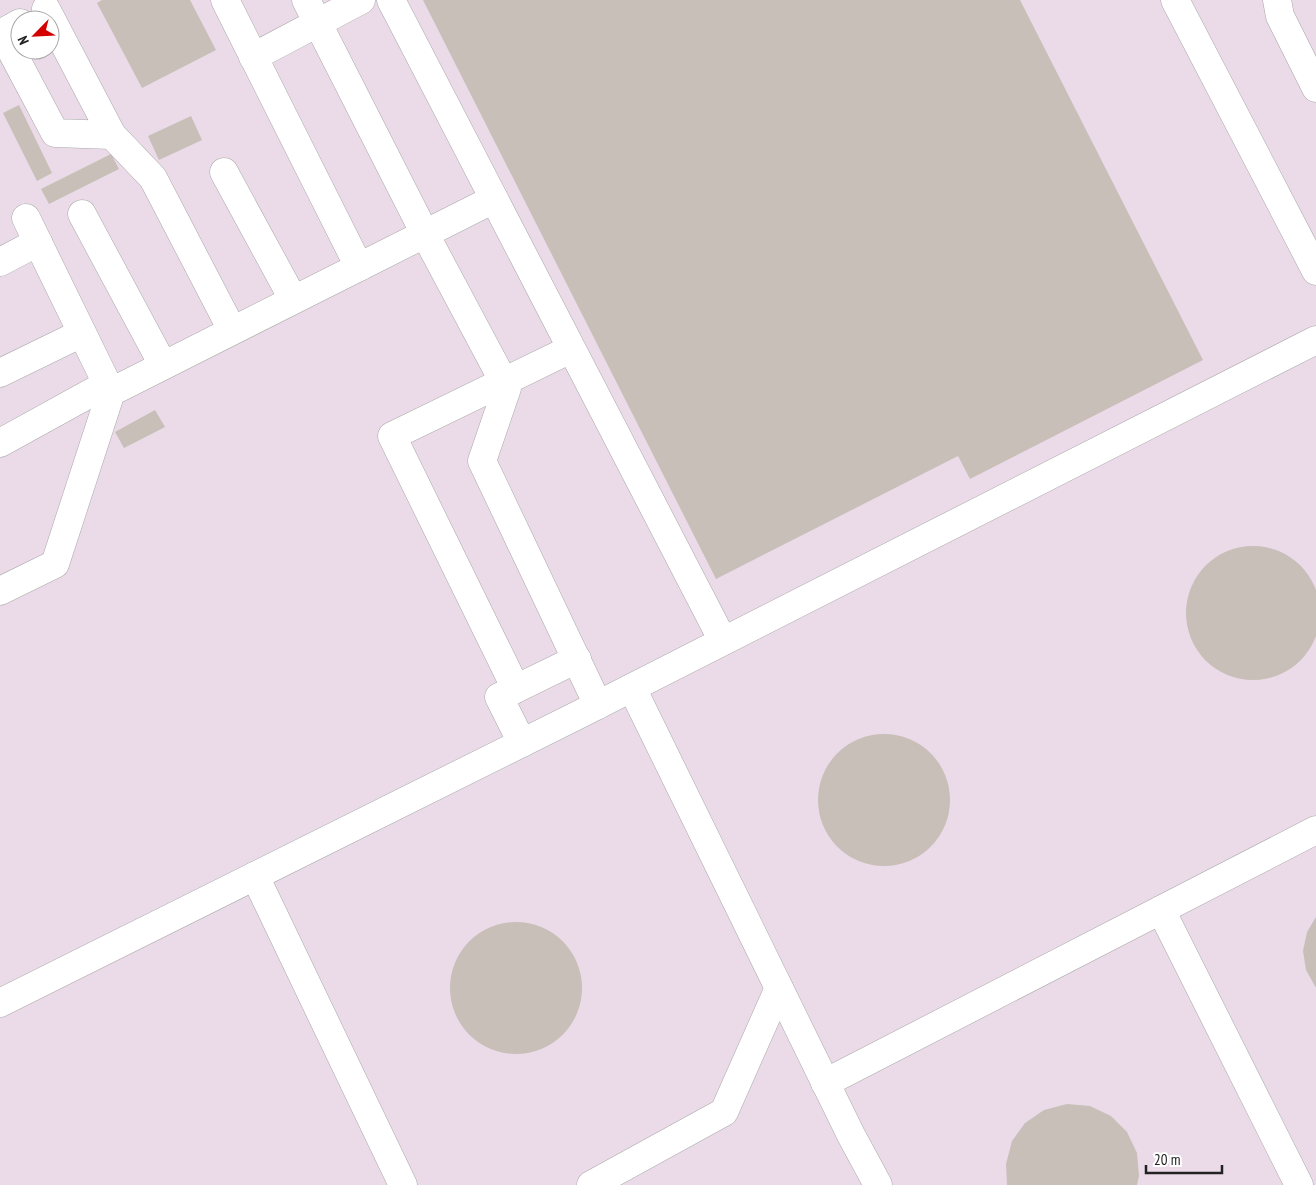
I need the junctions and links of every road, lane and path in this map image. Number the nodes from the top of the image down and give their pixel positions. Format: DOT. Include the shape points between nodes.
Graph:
graph roads {
  1 [pos="225,0"];
  2 [pos="362,0"];
  3 [pos="391,0"];
  4 [pos="1175,0"];
  5 [pos="1277,0"];
  6 [pos="312,12"];
  7 [pos="10,29"];
  8 [pos="60,38"];
  9 [pos="10,48"];
  10 [pos="253,56"];
  11 [pos="16,60"];
  12 [pos="1316,88"];
  13 [pos="112,135"];
  14 [pos="224,172"];
  15 [pos="494,199"];
  16 [pos="82,214"];
  17 [pos="424,234"];
  18 [pos="0,262"];
  19 [pos="359,267"];
  20 [pos="1316,271"];
  21 [pos="293,300"];
  22 [pos="232,330"];
  23 [pos="82,332"];
  24 [pos="1316,340"];
  25 [pos="571,349"];
  26 [pos="163,365"];
  27 [pos="0,373"];
  28 [pos="503,383"];
  29 [pos="109,388"];
  30 [pos="0,443"];
  31 [pos="0,592"];
  32 [pos="723,641"];
  33 [pos="577,660"];
  34 [pos="632,688"];
  35 [pos="516,689"];
  36 [pos="598,705"];
  37 [pos="522,743"];
  38 [pos="1316,830"];
  39 [pos="255,876"];
  40 [pos="1161,910"];
  41 [pos="779,988"];
  42 [pos="0,1003"];
  43 [pos="825,1083"];
  44 [pos="403,1185"];
  45 [pos="592,1185"];
  46 [pos="878,1185"];
  47 [pos="1299,1185"];
  1 -- 10 [label="lane"];
  2 -- 6 [label="lane"];
  3 -- 15 [label="lane"];
  4 -- 20 [label="lane"];
  5 -- 12 [label="lane" via="1280,16"];
  6 -- 10 [label="lane"];
  6 -- 17 [label="lane"];
  7 -- 9 [label="lane" via="2,33"];
  8 -- 13 [label="lane"];
  10 -- 19 [label="lane"];
  11 -- 13 [label="lane" via="55,134"];
  13 -- 22 [label="lane" via="153,178"];
  14 -- 21 [label="lane"];
  15 -- 17 [label="lane"];
  15 -- 25 [label="lane"];
  16 -- 26 [label="lane"];
  17 -- 19 [label="lane"];
  17 -- 28 [label="lane"];
  18 -- 23 [label="lane" via="32,230"];
  19 -- 21 [label="lane"];
  21 -- 22 [label="lane"];
  22 -- 26 [label="lane"];
  23 -- 27 [label="lane"];
  23 -- 29 [label="lane"];
  24 -- 32 [label="lane"];
  25 -- 28 [label="lane"];
  25 -- 32 [label="lane"];
  26 -- 29 [label="lane"];
  28 -- 33 [label="lane" via="507,388 482,461"];
  28 -- 35 [label="lane" via="392,436"];
  29 -- 30 [label="lane"];
  29 -- 31 [label="lane" via="55,564"];
  32 -- 34 [label="lane"];
  33 -- 35 [label="lane"];
  33 -- 36 [label="lane"];
  34 -- 36 [label="lane"];
  34 -- 41 [label="lane"];
  35 -- 37 [label="lane" via="499,697"];
  36 -- 37 [label="lane"];
  37 -- 39 [label="lane"];
  38 -- 40 [label="lane"];
  39 -- 42 [label="lane"];
  39 -- 44 [label="lane"];
  40 -- 43 [label="lane"];
  40 -- 47 [label="lane"];
  41 -- 43 [label="lane"];
  41 -- 45 [label="lane" via="724,1112"];
  43 -- 46 [label="lane"];
}
